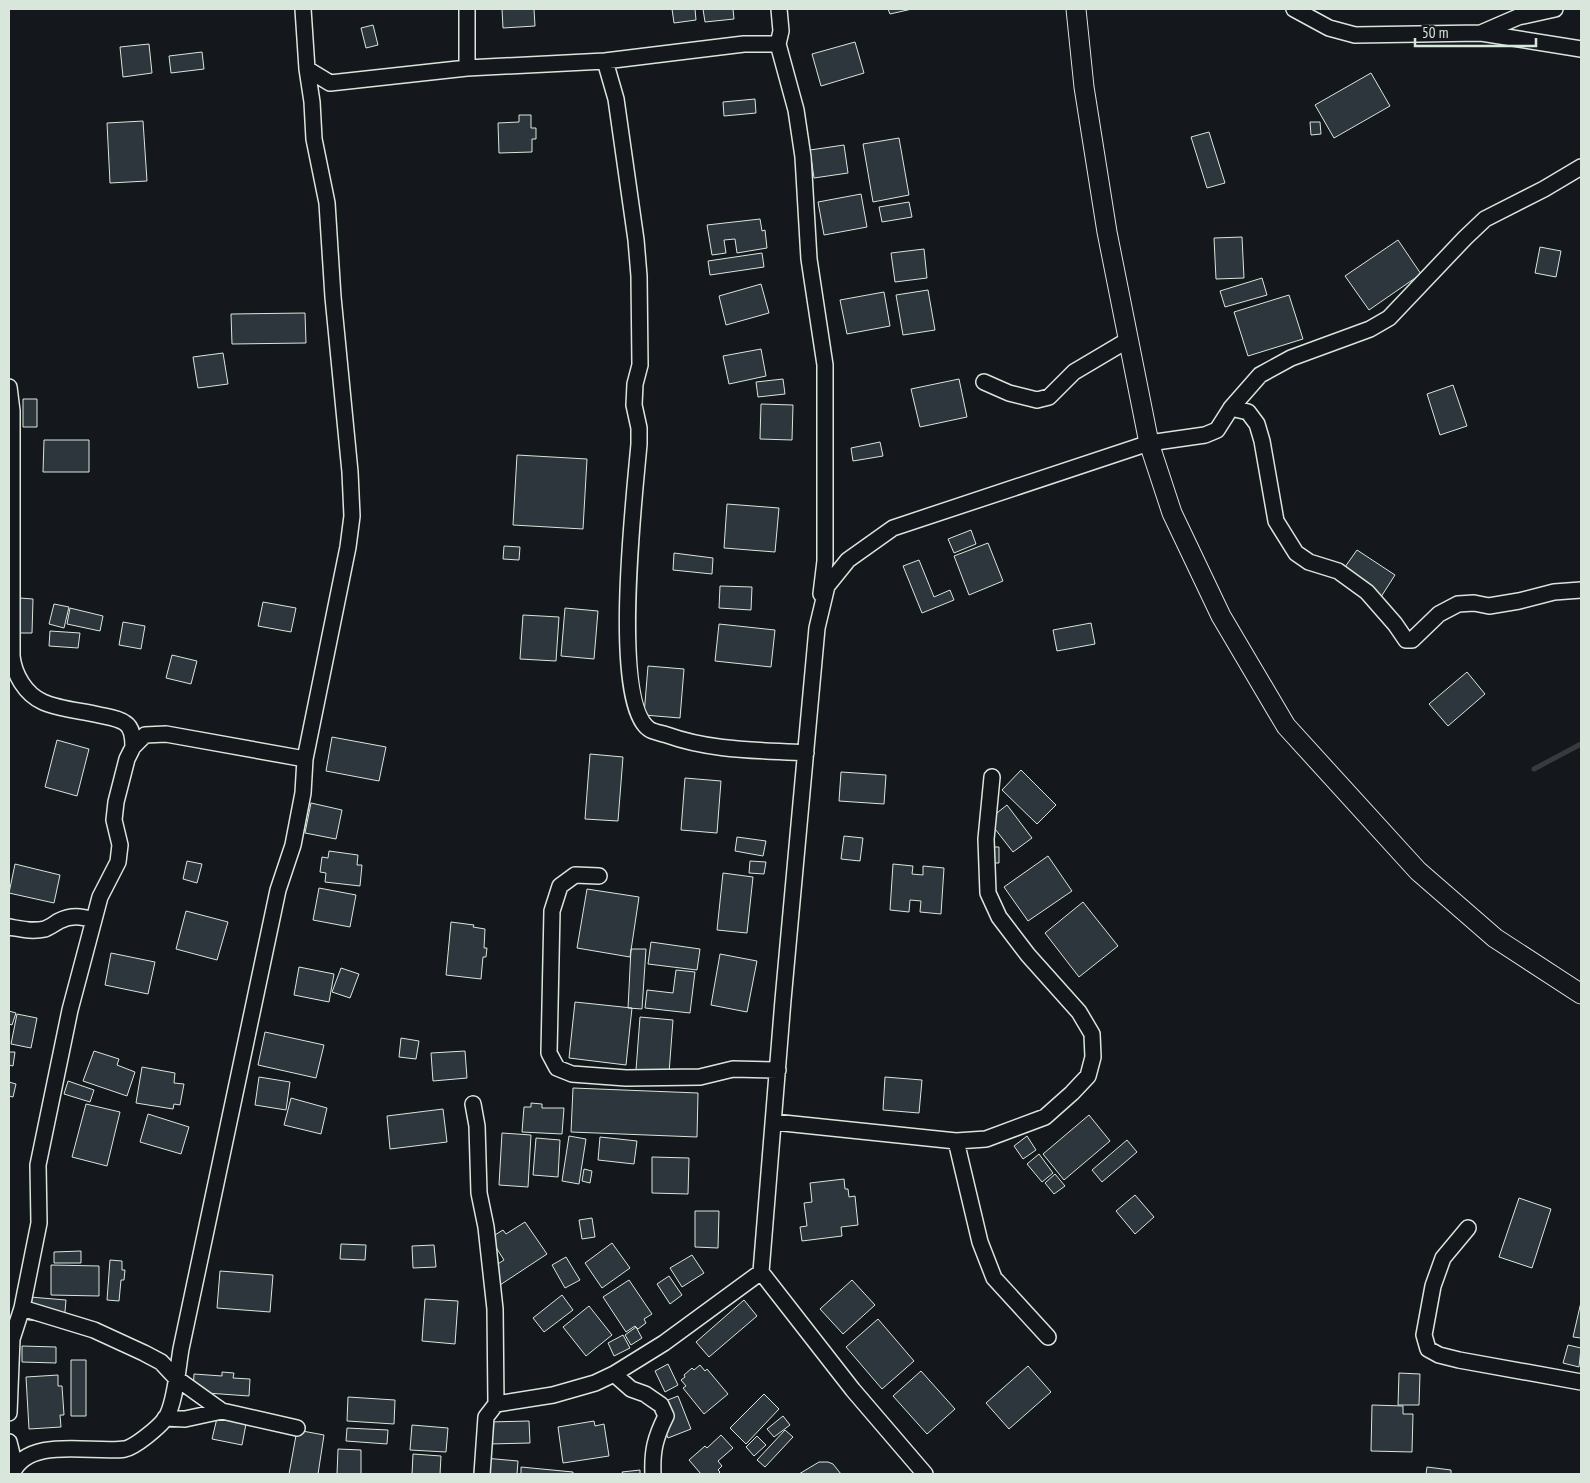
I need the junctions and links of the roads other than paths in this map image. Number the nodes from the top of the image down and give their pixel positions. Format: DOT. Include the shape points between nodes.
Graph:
graph roads {
  1 [pos="304,9"];
  2 [pos="467,9"];
  3 [pos="779,9"];
  4 [pos="1076,9"];
  5 [pos="1294,9"];
  6 [pos="1555,9"];
  7 [pos="1481,33"];
  8 [pos="778,44"];
  9 [pos="1581,49"];
  10 [pos="605,61"];
  11 [pos="467,68"];
  12 [pos="307,69"];
  13 [pos="330,83"];
  14 [pos="312,102"];
  15 [pos="1581,167"];
  16 [pos="1128,340"];
  17 [pos="984,382"];
  18 [pos="9,387"];
  19 [pos="1231,408"];
  20 [pos="1149,442"];
  21 [pos="1581,590"];
  22 [pos="817,628"];
  23 [pos="11,669"];
  24 [pos="133,747"];
  25 [pos="806,754"];
  26 [pos="305,759"];
  27 [pos="992,777"];
  28 [pos="599,876"];
  29 [pos="94,920"];
  30 [pos="9,927"];
  31 [pos="1581,994"];
  32 [pos="778,1070"];
  33 [pos="473,1104"];
  34 [pos="774,1122"];
  35 [pos="956,1141"];
  36 [pos="1468,1228"];
  37 [pos="762,1272"];
  38 [pos="22,1308"];
  39 [pos="1048,1337"];
  40 [pos="614,1374"];
  41 [pos="176,1378"];
  42 [pos="1581,1382"];
  43 [pos="496,1404"];
  44 [pos="222,1411"];
  45 [pos="9,1414"];
  46 [pos="166,1418"];
  47 [pos="298,1428"];
  48 [pos="9,1442"];
  49 [pos="14,1470"];
  50 [pos="482,1474"];
  51 [pos="653,1474"];
  52 [pos="925,1474"];
  1 -- 12 [label="street"];
  2 -- 11 [label="street"];
  3 -- 8 [label="street" via="781,31"];
  4 -- 16 [label="street" via="1090,126"];
  5 -- 7 [label="street" via="1329,28 1355,35"];
  6 -- 7 [label="street" via="1518,16"];
  7 -- 9 [label="street"];
  8 -- 10 [label="street" via="744,44"];
  8 -- 22 [label="street" via="798,119 808,259 825,365 825,561"];
  10 -- 11 [label="street"];
  10 -- 25 [label="street" via="616,99 639,276 640,365 634,405 640,444 627,618 634,701 648,729 682,740 725,748"];
  11 -- 13 [label="street"];
  12 -- 13 [label="street"];
  12 -- 14 [label="street"];
  13 -- 14 [label="street"];
  14 -- 26 [label="street" via="314,139 327,202 352,516"];
  15 -- 19 [label="street" via="1485,219 1389,318 1370,329 1291,358 1260,375"];
  16 -- 17 [label="street" via="1074,372 1049,397 1037,400"];
  16 -- 20 [label="street"];
  18 -- 23 [label="street" via="12,411"];
  19 -- 20 [label="street" via="1217,430 1205,436"];
  19 -- 21 [label="street" via="1248,412 1257,424 1276,522 1296,553 1309,562 1338,571 1367,592 1406,640 1412,640 1439,614 1458,604 1488,606 1554,592"];
  20 -- 22 [label="street" via="892,528 848,560 827,586"];
  20 -- 31 [label="street" via="1172,513 1220,616 1286,726 1418,871 1495,938"];
  22 -- 25 [label="street"];
  23 -- 24 [label="street" via="42,702 127,723 133,736"];
  24 -- 26 [label="street" via="145,735 166,734"];
  24 -- 29 [label="street" via="116,802 114,820 120,845 118,862 100,897"];
  25 -- 32 [label="street"];
  26 -- 41 [label="street" via="303,793 293,845 278,890"];
  27 -- 35 [label="street" via="986,839 988,893 999,917 1028,955 1079,1012 1092,1034 1093,1057 1088,1076 1046,1117 986,1139"];
  28 -- 32 [label="street" via="575,875 560,886 552,910 549,1053 557,1068 572,1074 626,1078 700,1077 733,1069"];
  29 -- 30 [label="street" via="74,916 34,931"];
  29 -- 38 [label="street" via="70,1010 38,1165 40,1223"];
  32 -- 34 [label="street"];
  33 -- 43 [label="street" via="477,1126 479,1193 495,1309"];
  34 -- 35 [label="street"];
  34 -- 37 [label="street"];
  35 -- 39 [label="street" via="980,1242 994,1278"];
  36 -- 42 [label="street" via="1443,1258 1432,1286 1424,1335 1428,1349 1459,1360"];
  37 -- 40 [label="street" via="664,1343"];
  37 -- 52 [label="street" via="853,1390"];
  38 -- 41 [label="street" via="94,1330 161,1362"];
  38 -- 45 [label="street" via="12,1339"];
  40 -- 43 [label="street" via="554,1395"];
  40 -- 51 [label="street" via="631,1389 661,1405 666,1416 652,1454"];
  41 -- 44 [label="street"];
  41 -- 46 [label="street"];
  43 -- 50 [label="street" via="486,1417"];
  44 -- 46 [label="street" via="185,1419"];
  44 -- 47 [label="street"];
  46 -- 49 [label="street" via="127,1449 66,1448 36,1452"];
  48 -- 49 [label="street"];
}
